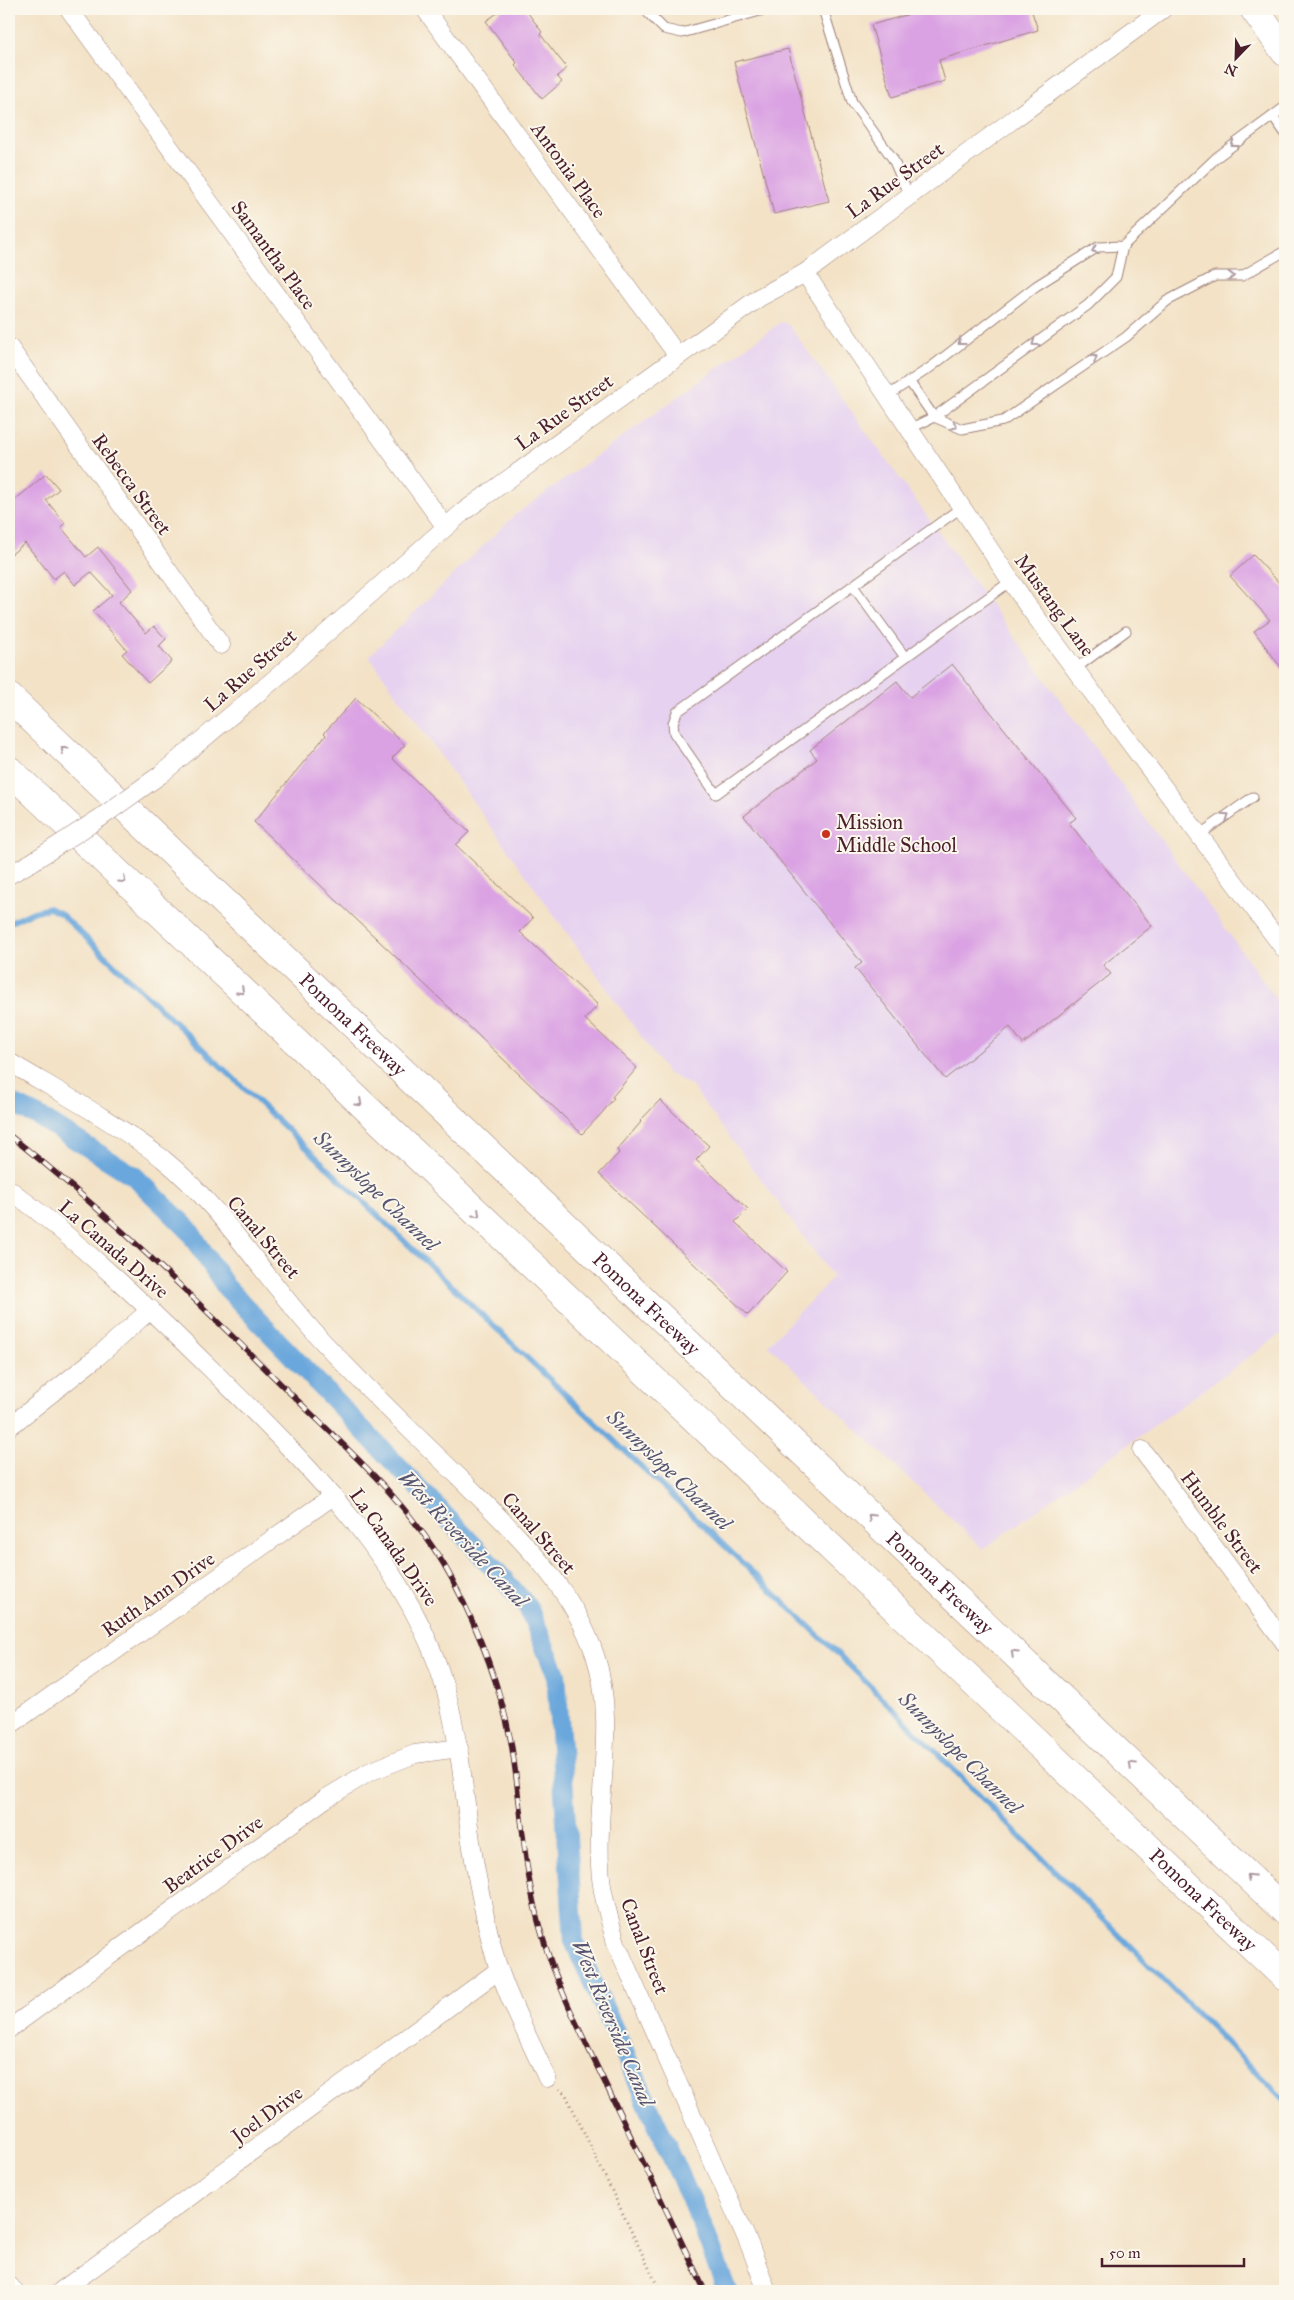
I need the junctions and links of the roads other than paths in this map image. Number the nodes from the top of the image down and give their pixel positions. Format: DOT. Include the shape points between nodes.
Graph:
graph roads {
  1 [pos="69,9"];
  2 [pos="425,9"];
  3 [pos="644,9"];
  4 [pos="768,9"];
  5 [pos="823,9"];
  6 [pos="1163,9"];
  7 [pos="1254,9"];
  8 [pos="1285,52"];
  9 [pos="1285,106"];
  10 [pos="1273,116"];
  11 [pos="1285,133"];
  12 [pos="909,196"];
  13 [pos="1123,246"];
  14 [pos="1285,251"];
  15 [pos="805,273"];
  16 [pos="9,348"];
  17 [pos="678,356"];
  18 [pos="909,381"];
  19 [pos="887,396"];
  20 [pos="934,417"];
  21 [pos="909,429"];
  22 [pos="962,507"];
  23 [pos="445,526"];
  24 [pos="1011,581"];
  25 [pos="853,586"];
  26 [pos="1126,631"];
  27 [pos="221,644"];
  28 [pos="905,657"];
  29 [pos="1075,669"];
  30 [pos="9,697"];
  31 [pos="9,770"];
  32 [pos="1253,797"];
  33 [pos="1199,834"];
  34 [pos="9,875"];
  35 [pos="1285,950"];
  36 [pos="9,1062"];
  37 [pos="9,1189"];
  38 [pos="151,1309"];
  39 [pos="9,1427"];
  40 [pos="1142,1450"];
  41 [pos="333,1496"];
  42 [pos="1285,1643"];
  43 [pos="9,1726"];
  44 [pos="460,1748"];
  45 [pos="1285,1911"];
  46 [pos="499,1970"];
  47 [pos="1285,1977"];
  48 [pos="9,2029"];
  49 [pos="547,2078"];
  50 [pos="9,2285"];
  51 [pos="14,2291"];
  52 [pos="61,2291"];
  53 [pos="767,2291"];
  1 -- 23 [label="street, Samantha Place"];
  2 -- 17 [label="street, Antonia Place"];
  3 -- 4 [label="lane" via="664,29 682,33"];
  5 -- 12 [label="lane" via="852,102 893,159"];
  6 -- 12 [label="street, La Rue Street"];
  7 -- 8 [label="main road"];
  9 -- 10 [label="lane"];
  10 -- 11 [label="lane"];
  10 -- 13 [label="lane, one-way" via="1217,157"];
  12 -- 15 [label="street, La Rue Street"];
  13 -- 18 [label="lane, one-way" via="1098,247 1036,286"];
  13 -- 20 [label="lane, one-way" via="1116,277 1088,305"];
  20 -- 14 [label="lane, one-way" via="962,429 1003,421 1126,336 1167,301 1215,276 1242,276"];
  15 -- 17 [label="street, La Rue Street" via="760,297"];
  15 -- 19 [label="street, Mustang Lane"];
  16 -- 27 [label="street, Rebecca Street"];
  17 -- 23 [label="street, La Rue Street"];
  18 -- 19 [label="lane"];
  18 -- 20 [label="lane"];
  19 -- 21 [label="street, Mustang Lane"];
  20 -- 21 [label="lane"];
  21 -- 22 [label="street, Mustang Lane"];
  22 -- 24 [label="street, Mustang Lane"];
  22 -- 25 [label="lane"];
  23 -- 34 [label="street, La Rue Street, bridge" via="276,677 160,775 100,818"];
  24 -- 28 [label="lane"];
  24 -- 29 [label="street, Mustang Lane"];
  25 -- 28 [label="lane"];
  25 -- 28 [label="lane" via="677,712 673,722 674,734 716,794"];
  26 -- 29 [label="lane"];
  29 -- 33 [label="street, Mustang Lane"];
  45 -- 30 [label="main road, Pomona Freeway, one-way"];
  31 -- 47 [label="main road, Pomona Freeway, one-way"];
  33 -- 32 [label="lane, one-way"];
  33 -- 35 [label="street, Mustang Lane"];
  36 -- 53 [label="street, Canal Street" via="125,1132 165,1161 214,1210 313,1330 524,1542 558,1586 585,1631 602,1682 604,1734 599,1864 603,1896 616,1943"];
  37 -- 38 [label="street, La Canada Drive" via="92,1255"];
  38 -- 39 [label="street" via="89,1364"];
  38 -- 41 [label="street, La Canada Drive" via="247,1404"];
  40 -- 42 [label="street, Humble Street"];
  41 -- 43 [label="street, Ruth Ann Drive"];
  41 -- 44 [label="street, La Canada Drive" via="418,1615 445,1686"];
  44 -- 46 [label="street, La Canada Drive" via="472,1850"];
  44 -- 48 [label="street, Beatrice Drive" via="415,1754 369,1772 325,1799"];
  46 -- 49 [label="street, La Canada Drive"];
  46 -- 52 [label="street, Joel Drive"];
  50 -- 51 [label="street"];
}
